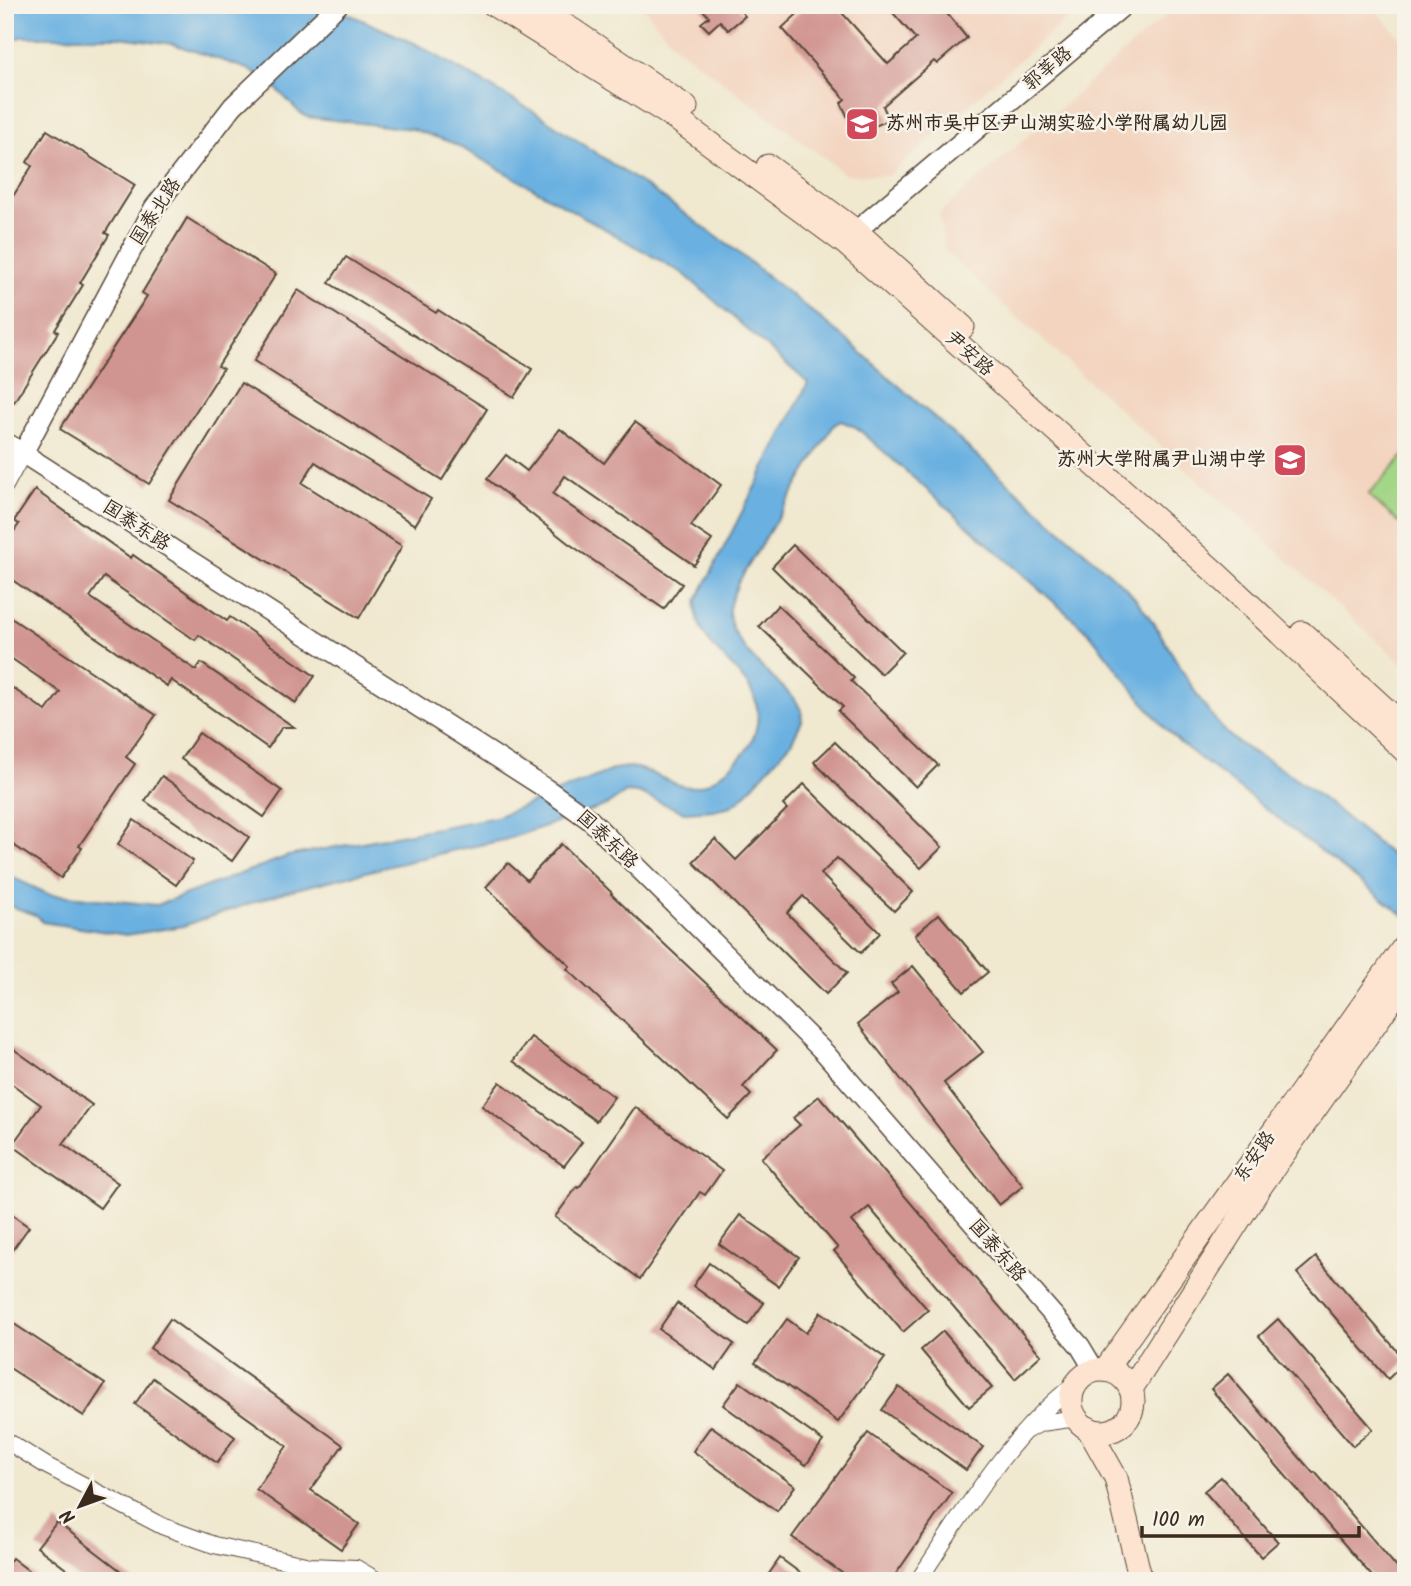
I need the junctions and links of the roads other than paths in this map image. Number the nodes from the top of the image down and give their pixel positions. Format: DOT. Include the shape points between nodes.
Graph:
graph roads {
  1 [pos="338,5"];
  2 [pos="494,5"];
  3 [pos="530,5"];
  4 [pos="1124,5"];
  5 [pos="850,237"];
  6 [pos="5,442"];
  7 [pos="23,453"];
  8 [pos="5,486"];
  9 [pos="1406,728"];
  10 [pos="1406,752"];
  11 [pos="1406,944"];
  12 [pos="1400,977"];
  13 [pos="1093,1374"];
  14 [pos="1131,1389"];
  15 [pos="1083,1423"];
  16 [pos="1124,1424"];
  17 [pos="1025,1431"];
  18 [pos="5,1440"];
  19 [pos="1116,1478"];
  20 [pos="378,1581"];
  21 [pos="918,1581"];
  22 [pos="1140,1581"];
  1 -- 7 [label="street, 国泰北路" via="233,106 154,208"];
  2 -- 5 [label="main road, 尹安路" via="675,117"];
  3 -- 5 [label="main road, 尹安路" via="683,105"];
  4 -- 5 [label="street, 郭莘路"];
  5 -- 9 [label="main road, 尹安路" via="1230,566"];
  5 -- 10 [label="main road, 尹安路"];
  6 -- 7 [label="street, 国泰东路"];
  7 -- 8 [label="street"];
  7 -- 13 [label="street, 国泰东路" via="590,820 824,1053 1080,1346"];
  11 -- 12 [label="main road, 东安路"];
  12 -- 13 [label="main road, 东安路"];
  12 -- 14 [label="main road, 东安路"];
  13 -- 14 [label="main road" via="1116,1373"];
  13 -- 15 [label="main road" via="1073,1392 1071,1402"];
  13 -- 17 [label="street" via="1045,1408"];
  14 -- 16 [label="main road" via="1133,1408"];
  15 -- 16 [label="main road" via="1107,1432"];
  15 -- 17 [label="street" via="1041,1423"];
  15 -- 19 [label="main road"];
  16 -- 19 [label="main road"];
  17 -- 21 [label="street"];
  18 -- 20 [label="street" via="162,1526 214,1545 310,1566 356,1568"];
  19 -- 22 [label="main road"];
}
